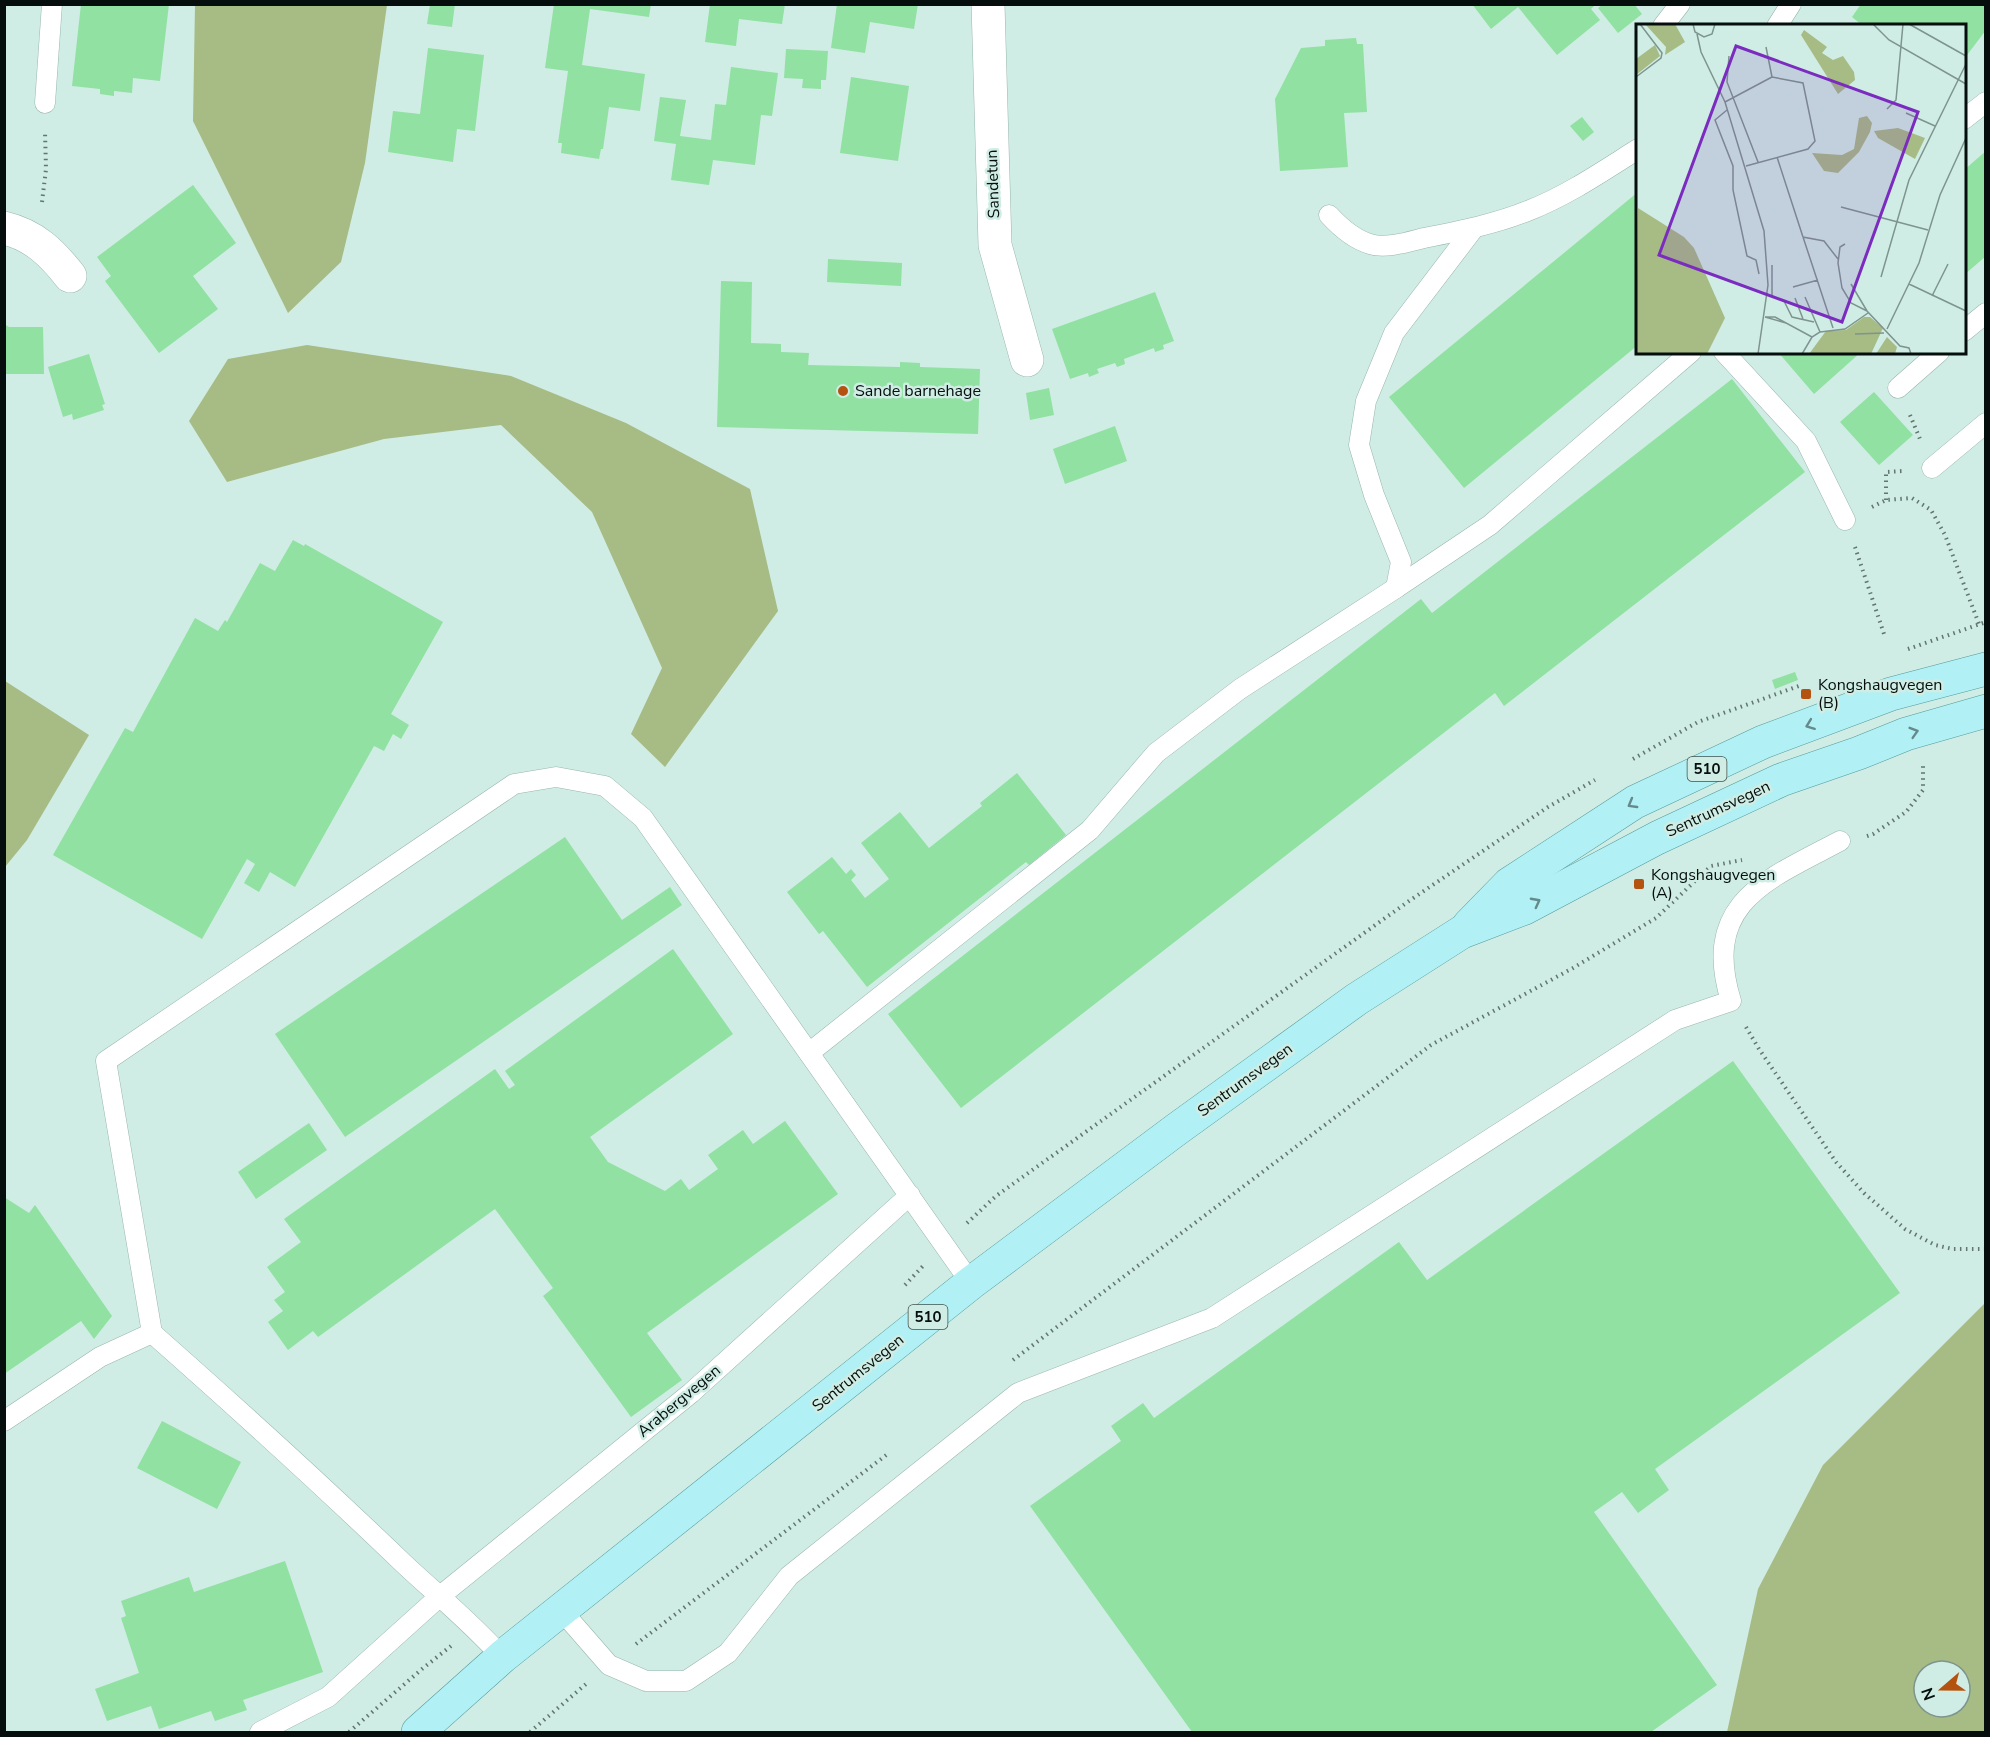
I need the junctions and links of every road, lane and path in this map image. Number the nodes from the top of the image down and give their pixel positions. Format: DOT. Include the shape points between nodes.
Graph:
graph roads {
  1 [pos="52,4"];
  2 [pos="988,4"];
  3 [pos="1680,4"];
  4 [pos="1791,4"];
  5 [pos="1665,24"];
  6 [pos="1778,24"];
  7 [pos="1986,102"];
  8 [pos="45,103"];
  9 [pos="1966,118"];
  10 [pos="1636,150"];
  11 [pos="1329,215"];
  12 [pos="4,228"];
  13 [pos="1474,228"];
  14 [pos="38,241"];
  15 [pos="70,276"];
  16 [pos="1986,313"];
  17 [pos="1966,330"];
  18 [pos="1689,354"];
  19 [pos="1727,354"];
  20 [pos="1937,354"];
  21 [pos="1027,360"];
  22 [pos="1898,388"];
  23 [pos="1986,423"];
  24 [pos="1932,468"];
  25 [pos="1845,520"];
  26 [pos="1396,588"];
  27 [pos="1978,624"];
  28 [pos="1884,634"];
  29 [pos="1986,669"];
  30 [pos="1986,711"];
  31 [pos="1923,755"];
  32 [pos="1840,841"];
  33 [pos="1746,860"];
  34 [pos="1462,932"];
  35 [pos="1731,1001"];
  36 [pos="809,1053"];
  37 [pos="910,1195"];
  38 [pos="1986,1249"];
  39 [pos="971,1283"];
  40 [pos="152,1333"];
  41 [pos="1005,1366"];
  42 [pos="4,1421"];
  43 [pos="891,1452"];
  44 [pos="439,1597"];
  45 [pos="561,1610"];
  46 [pos="502,1657"];
  47 [pos="609,1665"];
  48 [pos="260,1732"];
  49 [pos="418,1732"];
  50 [pos="530,1732"];
  1 -- 8 [label="lane"];
  2 -- 21 [label="street, Sandetun" via="996,245"];
  3 -- 5 [label="lane"];
  4 -- 6 [label="lane"];
  7 -- 9 [label="lane"];
  8 -- 14 [label="path" via="46,169"];
  10 -- 13 [label="lane" via="1530,210"];
  11 -- 13 [label="lane" via="1340,228 1371,245"];
  12 -- 14 [label="street"];
  13 -- 26 [label="lane" via="1394,333 1366,401 1359,445 1401,562"];
  14 -- 15 [label="street"];
  16 -- 17 [label="lane"];
  18 -- 26 [label="lane" via="1490,525"];
  19 -- 25 [label="lane" via="1806,441"];
  20 -- 22 [label="lane"];
  22 -- 24 [label="path"];
  23 -- 24 [label="lane"];
  25 -- 27 [label="path" via="1886,500 1900,498 1912,498 1931,510 1945,535"];
  25 -- 28 [label="path"];
  26 -- 36 [label="lane" via="1239,689 1156,753 1090,830"];
  29 -- 34 [label="main road, Sentrumsvegen / 510, one-way" via="1881,698 1763,742 1635,802 1509,884"];
  34 -- 30 [label="main road, Sentrumsvegen / 510, one-way" via="1525,908 1657,838 1781,780 1906,734"];
  31 -- 32 [label="path" via="1923,790 1906,812 1873,834"];
  32 -- 35 [label="lane" via="1756,889 1734,915 1722,949"];
  33 -- 41 [label="path" via="1711,867 1656,918 1431,1045"];
  34 -- 39 [label="main road, Sentrumsvegen / 510" via="1348,1005"];
  35 -- 38 [label="path" via="1836,1162 1864,1193 1905,1230 1935,1245"];
  35 -- 47 [label="lane" via="1676,1020 1212,1318 1018,1393 789,1576 728,1653 686,1681 646,1681"];
  36 -- 37 [label="lane"];
  36 -- 40 [label="lane" via="643,818 605,786 556,777 514,783 106,1061"];
  37 -- 39 [label="lane"];
  37 -- 44 [label="lane, Arabergvegen" via="691,1393"];
  39 -- 45 [label="main road, Sentrumsvegen / 510"];
  40 -- 42 [label="lane" via="100,1357"];
  40 -- 44 [label="lane" via="308,1471"];
  43 -- 47 [label="path"];
  44 -- 46 [label="lane" via="475,1627"];
  44 -- 48 [label="lane, Arabergvegen" via="328,1697"];
  45 -- 46 [label="main road, Sentrumsvegen / 510"];
  45 -- 47 [label="lane"];
  46 -- 49 [label="main road, Sentrumsvegen / 510"];
  47 -- 50 [label="path"];
}
